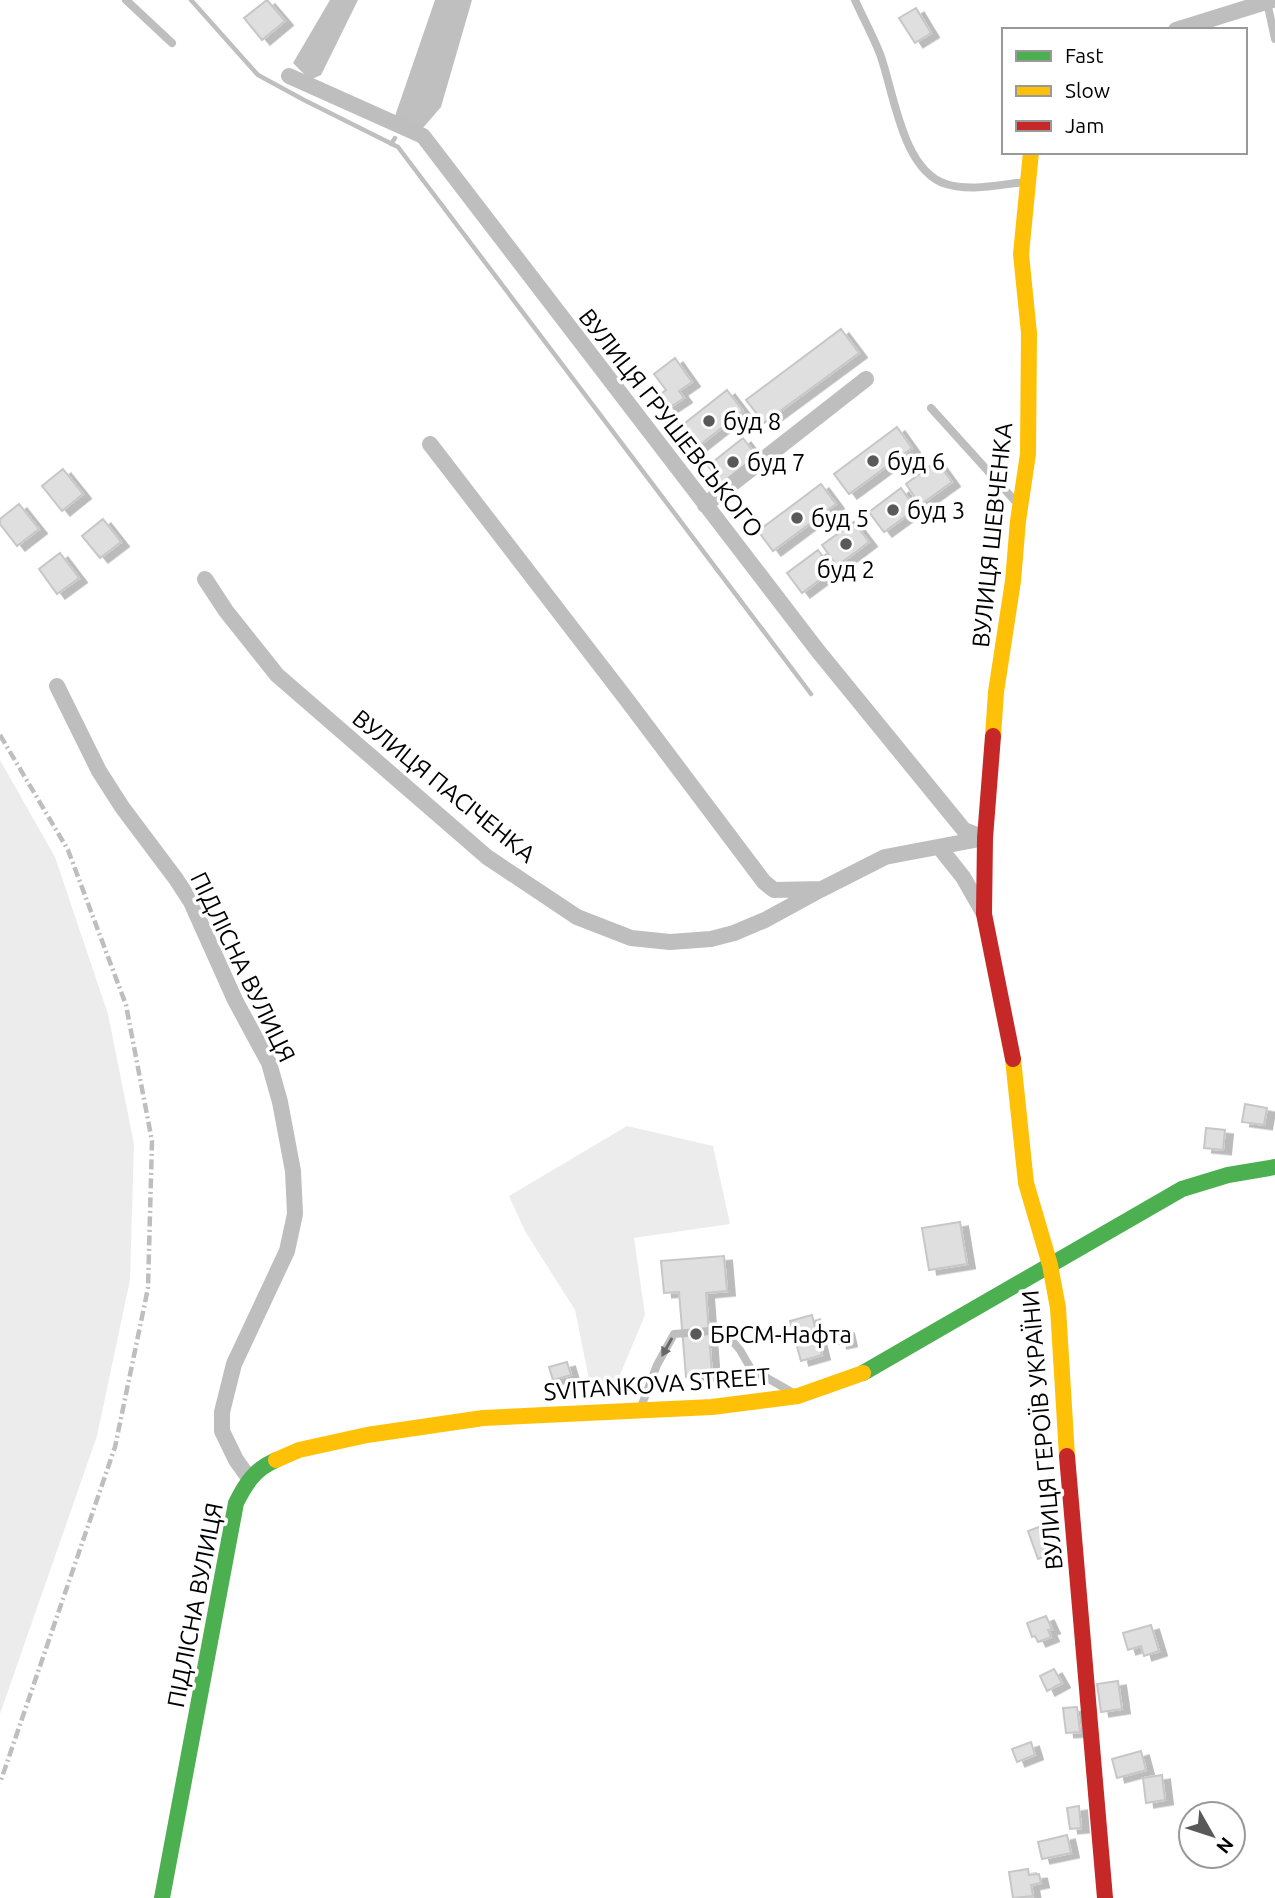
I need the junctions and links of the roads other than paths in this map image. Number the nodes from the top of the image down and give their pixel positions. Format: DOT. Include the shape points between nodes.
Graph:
graph roads {
  1 [pos="126,0"];
  2 [pos="855,0"];
  3 [pos="1270,1"];
  4 [pos="1182,28"];
  5 [pos="1275,39"];
  6 [pos="172,43"];
  7 [pos="289,76"];
  8 [pos="1031,154"];
  9 [pos="1029,182"];
  10 [pos="866,379"];
  11 [pos="931,408"];
  12 [pos="430,444"];
  13 [pos="705,505"];
  14 [pos="1020,506"];
  15 [pos="205,579"];
  16 [pos="57,686"];
  17 [pos="985,838"];
  18 [pos="939,847"];
  19 [pos="822,889"];
  20 [pos="984,914"];
  21 [pos="1275,1167"];
  22 [pos="1050,1265"];
  23 [pos="798,1396"];
  24 [pos="639,1411"];
  25 [pos="248,1478"];
  26 [pos="162,1898"];
  27 [pos="1105,1898"];
  1 -- 6 [label="lane"];
  2 -- 9 [label="lane" via="880,53 904,133 921,168 943,183 966,188"];
  3 -- 4 [label="street"];
  3 -- 5 [label="lane"];
  7 -- 13 [label="street, ВУЛИЦЯ ГРУШЕВСЬКОГО" via="422,136"];
  8 -- 9 [label="street, ВУЛИЦЯ ШЕВЧЕНКА"];
  9 -- 14 [label="street, ВУЛИЦЯ ШЕВЧЕНКА" via="1021,254 1030,334 1028,454"];
  10 -- 13 [label="street"];
  11 -- 14 [label="lane"];
  12 -- 19 [label="street, ВУЛИЦЯ ПАСІЧЕНКА" via="764,882 774,890"];
  13 -- 17 [label="street, ВУЛИЦЯ ГРУШЕВСЬКОГО" via="964,830"];
  14 -- 17 [label="street, ВУЛИЦЯ ШЕВЧЕНКА" via="996,692"];
  15 -- 19 [label="street, ВУЛИЦЯ ПАСІЧЕНКА" via="277,675 487,858 577,917 631,938 670,942 711,939 765,920"];
  16 -- 25 [label="street, ПІДЛІСНА ВУЛИЦЯ" via="99,771 191,902 269,1063 280,1102 293,1171 295,1214 287,1251 234,1364 222,1412 222,1431"];
  17 -- 18 [label="street, ВУЛИЦЯ ПАСІЧЕНКА"];
  17 -- 20 [label="street, ВУЛИЦЯ ГЕРОЇВ УКРАЇНИ"];
  18 -- 19 [label="street, ВУЛИЦЯ ПАСІЧЕНКА" via="885,857"];
  18 -- 20 [label="street"];
  20 -- 22 [label="street, ВУЛИЦЯ ГЕРОЇВ УКРАЇНИ" via="1011,1041 1026,1183"];
  21 -- 22 [label="street, SVITANKOVA STREET" via="1213,1177 1182,1189"];
  22 -- 23 [label="street, SVITANKOVA STREET" via="874,1369"];
  22 -- 27 [label="street, ВУЛИЦЯ ГЕРОЇВ УКРАЇНИ" via="1058,1308"];
  23 -- 24 [label="street, SVITANKOVA STREET"];
  23 -- 24 [label="lane, one-way" via="751,1369 723,1330 674,1334"];
  24 -- 25 [label="street, SVITANKOVA STREET" via="483,1418 367,1435 284,1454"];
  25 -- 26 [label="street, ПІДЛІСНА ВУЛИЦЯ" via="236,1503"];
}
